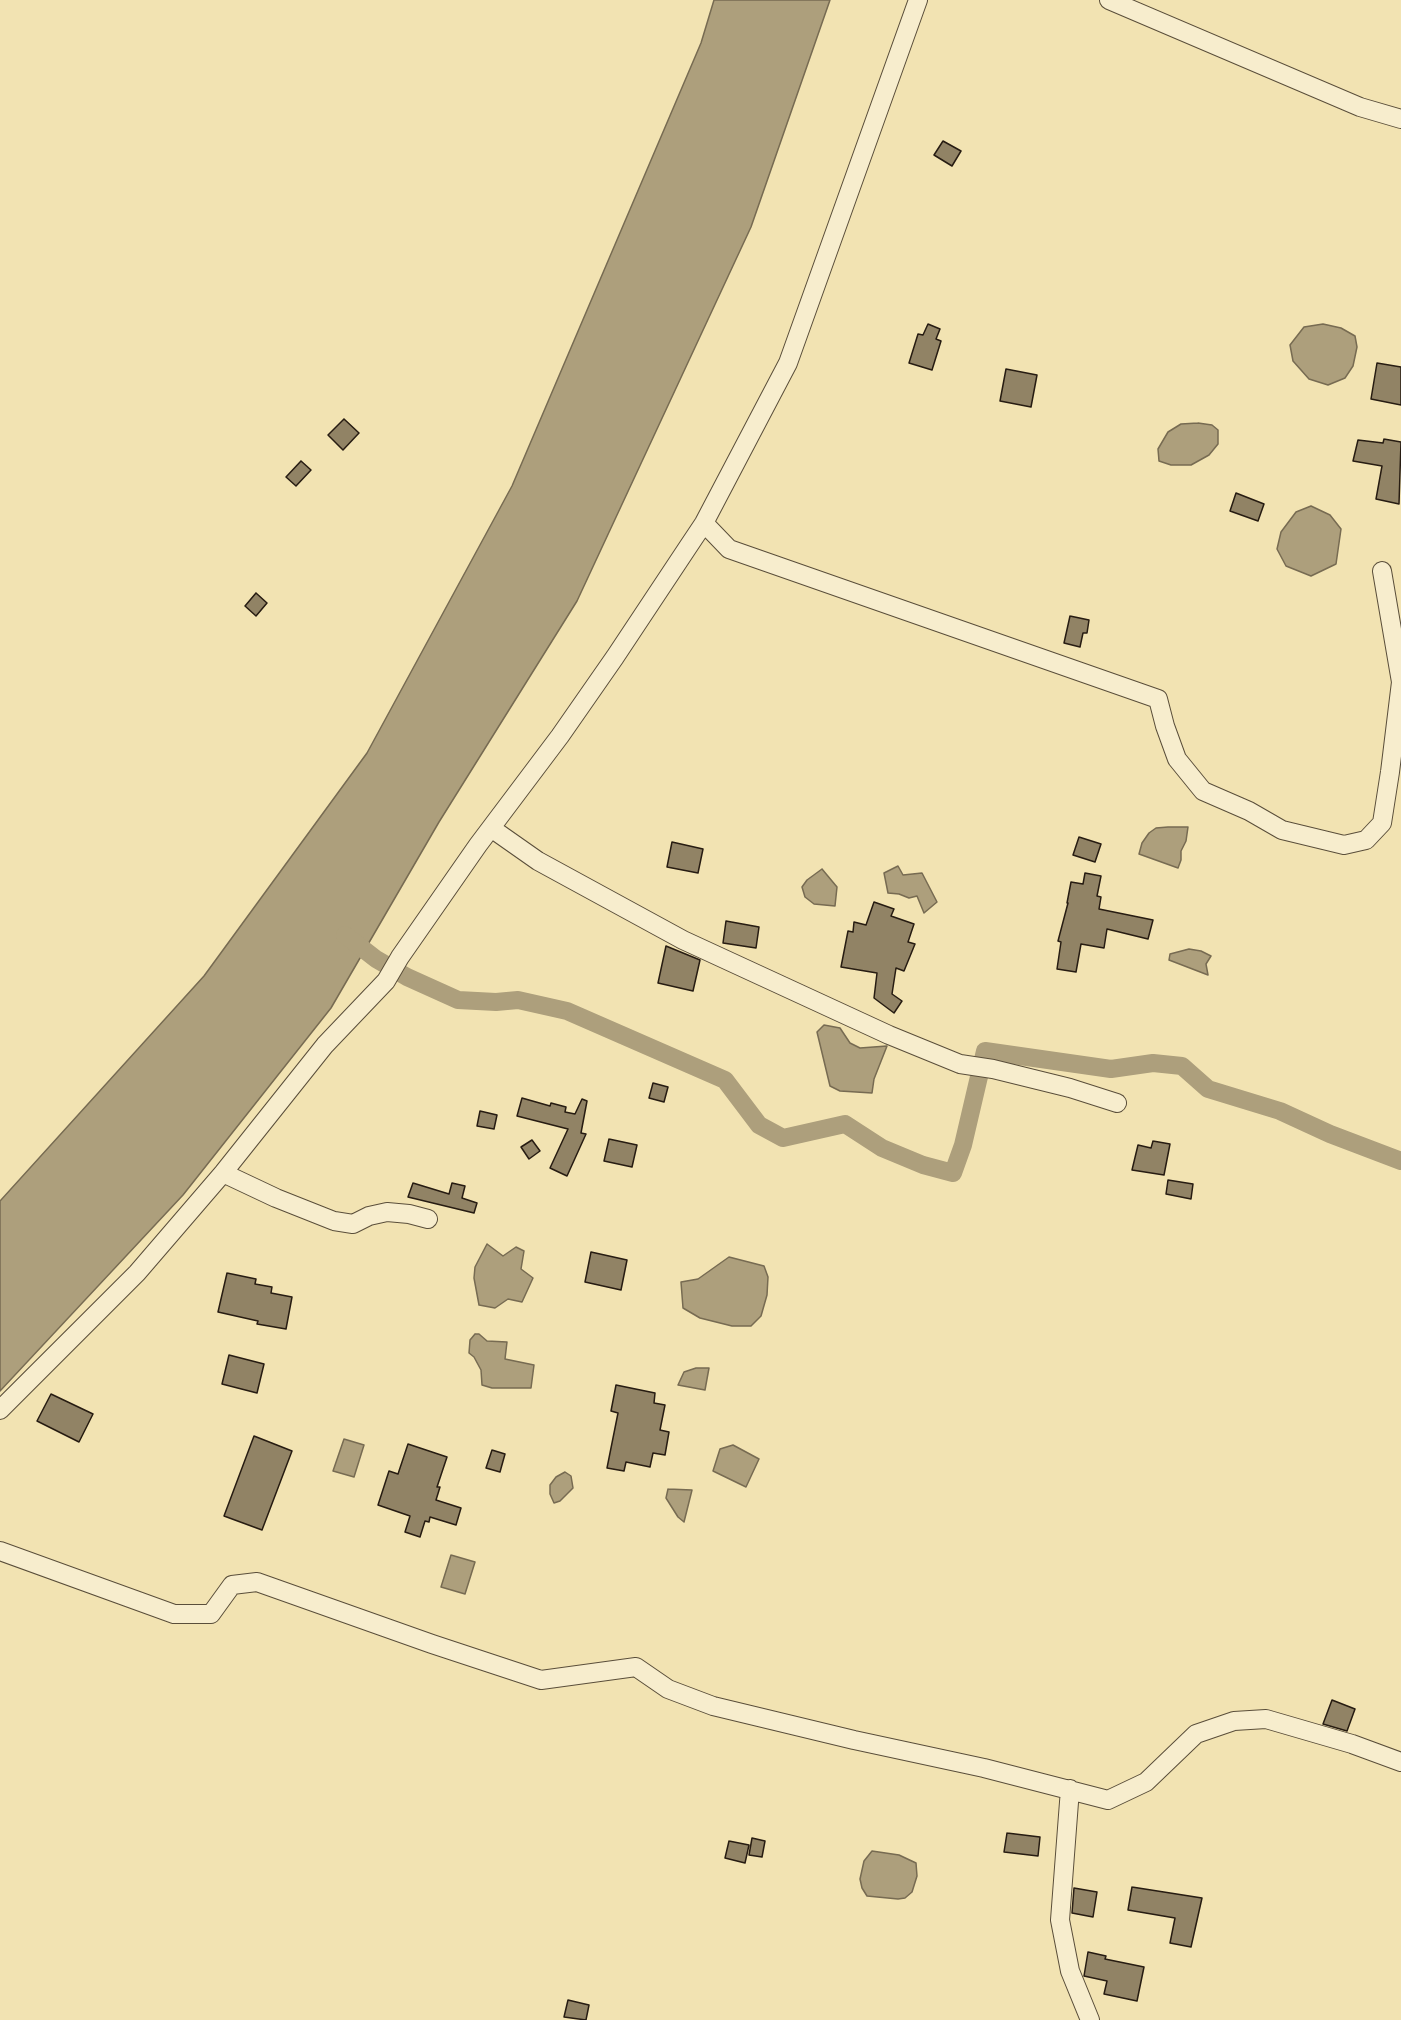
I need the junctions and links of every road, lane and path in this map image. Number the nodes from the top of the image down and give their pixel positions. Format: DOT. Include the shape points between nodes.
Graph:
graph roads {
  1 [pos="918,0"];
  2 [pos="1109,0"];
  3 [pos="1401,119"];
  4 [pos="704,523"];
  5 [pos="1382,571"];
  6 [pos="491,828"];
  7 [pos="1117,1102"];
  8 [pos="223,1173"];
  9 [pos="428,1219"];
  10 [pos="0,1410"];
  11 [pos="0,1551"];
  12 [pos="1401,1762"];
  13 [pos="1070,1790"];
  14 [pos="1090,2020"];
  1 -- 4 [label="street" via="788,363"];
  2 -- 3 [label="street" via="1360,107"];
  4 -- 5 [label="street" via="729,549 1158,699 1178,759 1203,790 1282,830 1344,845 1366,840 1382,823 1390,772 1401,682"];
  4 -- 6 [label="street" via="573,719"];
  6 -- 7 [label="street" via="538,861 683,940 889,1035 960,1064"];
  6 -- 8 [label="street" via="386,981 325,1046"];
  8 -- 9 [label="street" via="334,1221 353,1224 387,1212"];
  8 -- 10 [label="street" via="137,1273"];
  11 -- 13 [label="street" via="174,1614 211,1614 232,1585 257,1581 541,1680 636,1667 668,1689 712,1706"];
  12 -- 13 [label="street" via="1266,1719 1234,1721 1196,1734 1146,1782 1108,1800"];
  13 -- 14 [label="street" via="1060,1920 1070,1971"];
}
